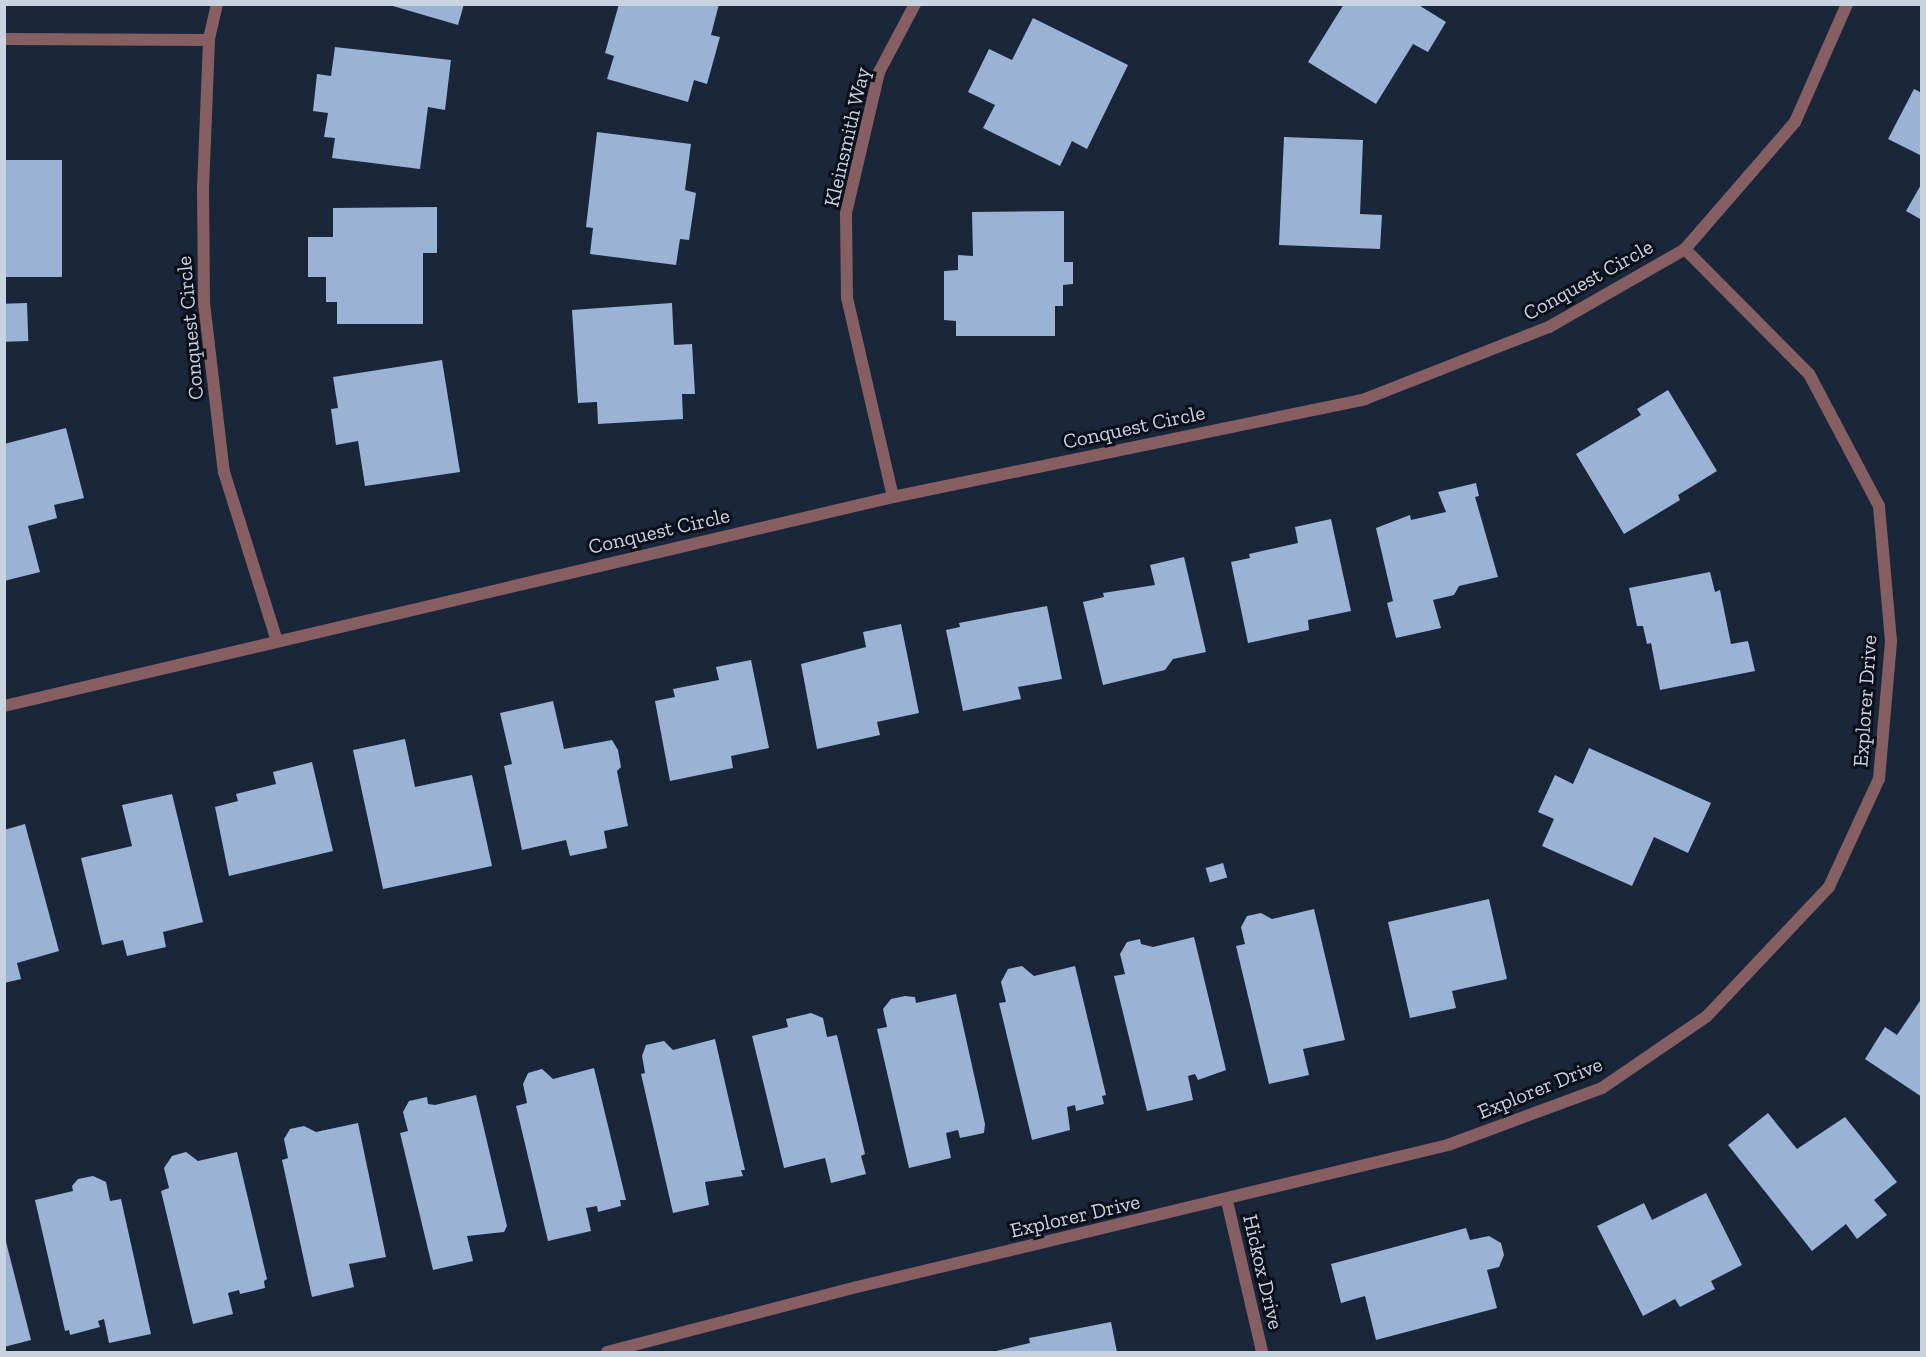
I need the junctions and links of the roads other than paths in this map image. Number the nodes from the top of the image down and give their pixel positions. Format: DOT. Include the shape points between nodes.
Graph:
graph roads {
  1 [pos="217,4"];
  2 [pos="915,4"];
  3 [pos="1847,4"];
  4 [pos="4,39"];
  5 [pos="209,40"];
  6 [pos="1685,249"];
  7 [pos="892,497"];
  8 [pos="277,641"];
  9 [pos="4,706"];
  10 [pos="1227,1201"];
  11 [pos="608,1353"];
  12 [pos="1262,1353"];
  1 -- 5 [label="street, Conquest Circle"];
  2 -- 7 [label="street, Kleinsmith Way" via="879,72 846,213 847,298"];
  3 -- 6 [label="street, Conquest Circle" via="1795,122"];
  4 -- 5 [label="street"];
  5 -- 8 [label="street, Conquest Circle" via="203,187 204,303 224,472"];
  6 -- 7 [label="street, Conquest Circle" via="1549,327 1365,399"];
  6 -- 10 [label="street, Explorer Drive" via="1809,374 1878,506 1891,641 1879,779 1829,887 1707,1016 1602,1088 1448,1145"];
  7 -- 8 [label="street, Conquest Circle"];
  8 -- 9 [label="street, Conquest Circle"];
  10 -- 11 [label="street, Explorer Drive" via="857,1287"];
  10 -- 12 [label="street, Hickox Drive"];
}
